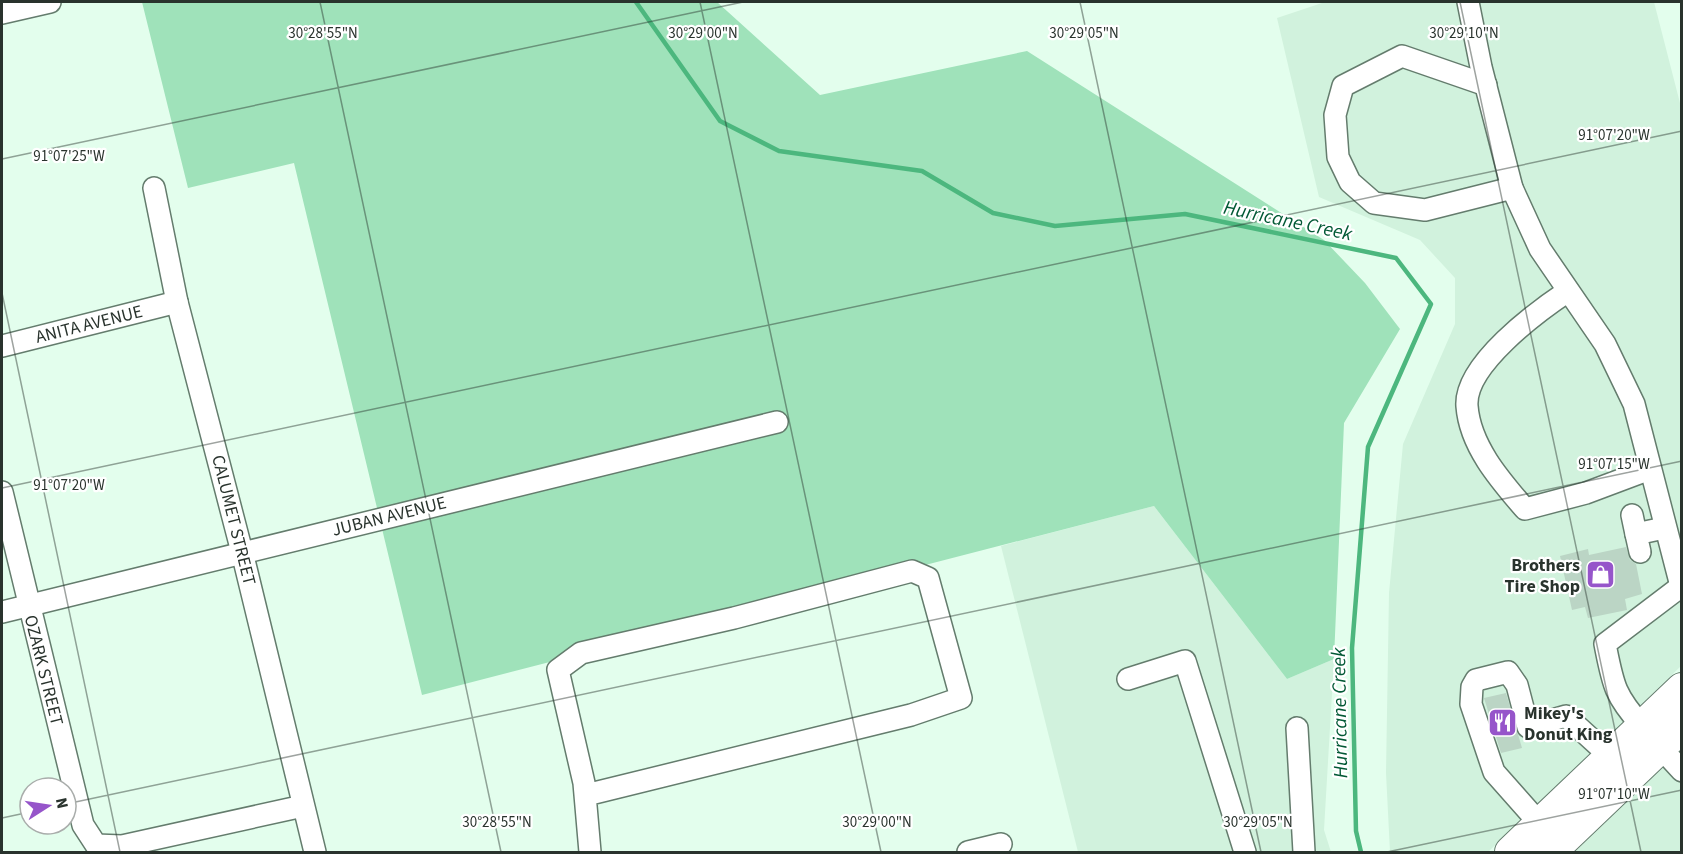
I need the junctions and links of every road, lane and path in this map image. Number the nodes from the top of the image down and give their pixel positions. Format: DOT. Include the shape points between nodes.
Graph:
graph roads {
  1 [pos="42,2"];
  2 [pos="1468,2"];
  3 [pos="2,13"];
  4 [pos="1486,85"];
  5 [pos="154,188"];
  6 [pos="1512,188"];
  7 [pos="1568,291"];
  8 [pos="177,302"];
  9 [pos="2,346"];
  10 [pos="777,422"];
  11 [pos="1650,469"];
  12 [pos="2,492"];
  13 [pos="1664,528"];
  14 [pos="1636,534"];
  15 [pos="242,552"];
  16 [pos="1681,589"];
  17 [pos="28,605"];
  18 [pos="2,612"];
  19 [pos="1128,679"];
  20 [pos="1682,689"];
  21 [pos="1297,728"];
  22 [pos="1644,743"];
  23 [pos="1682,771"];
  24 [pos="585,795"];
  25 [pos="303,806"];
  26 [pos="1557,842"];
  27 [pos="1001,844"];
  28 [pos="315,852"];
  29 [pos="590,852"];
  30 [pos="968,852"];
  31 [pos="1245,852"];
  32 [pos="1304,852"];
  33 [pos="1511,852"];
  1 -- 3 [label="street"];
  2 -- 4 [label="street"];
  4 -- 6 [label="street"];
  4 -- 6 [label="street" via="1402,56 1376,68 1342,86 1335,115 1338,157 1350,182 1374,203 1425,210"];
  5 -- 8 [label="street, CALUMET STREET"];
  6 -- 7 [label="street" via="1540,249"];
  7 -- 11 [label="street" via="1605,344 1634,404"];
  7 -- 11 [label="street" via="1524,321 1477,375 1467,404 1474,432 1494,473 1525,509 1586,493"];
  8 -- 9 [label="street, ANITA AVENUE"];
  8 -- 15 [label="street, CALUMET STREET"];
  10 -- 15 [label="street, JUBAN AVENUE"];
  11 -- 13 [label="street"];
  12 -- 17 [label="street, OZARK STREET"];
  13 -- 14 [label="street"];
  13 -- 16 [label="street"];
  15 -- 17 [label="street, JUBAN AVENUE"];
  15 -- 25 [label="street, CALUMET STREET"];
  16 -- 22 [label="street" via="1605,644 1613,686"];
  17 -- 18 [label="street, JUBAN AVENUE"];
  17 -- 25 [label="street, OZARK STREET" via="83,825 96,845 122,846"];
  19 -- 31 [label="street" via="1185,661"];
  20 -- 22 [label="highway"];
  21 -- 32 [label="street"];
  22 -- 23 [label="street"];
  22 -- 26 [label="highway"];
  22 -- 26 [label="street" via="1566,716 1528,727 1508,672 1476,680 1471,704 1494,772"];
  24 -- 24 [label="street" via="558,670 581,652 734,618 912,571 928,578 961,698 911,715"];
  24 -- 29 [label="street"];
  25 -- 28 [label="street, CALUMET STREET"];
  26 -- 33 [label="highway"];
  27 -- 30 [label="street"];
}
